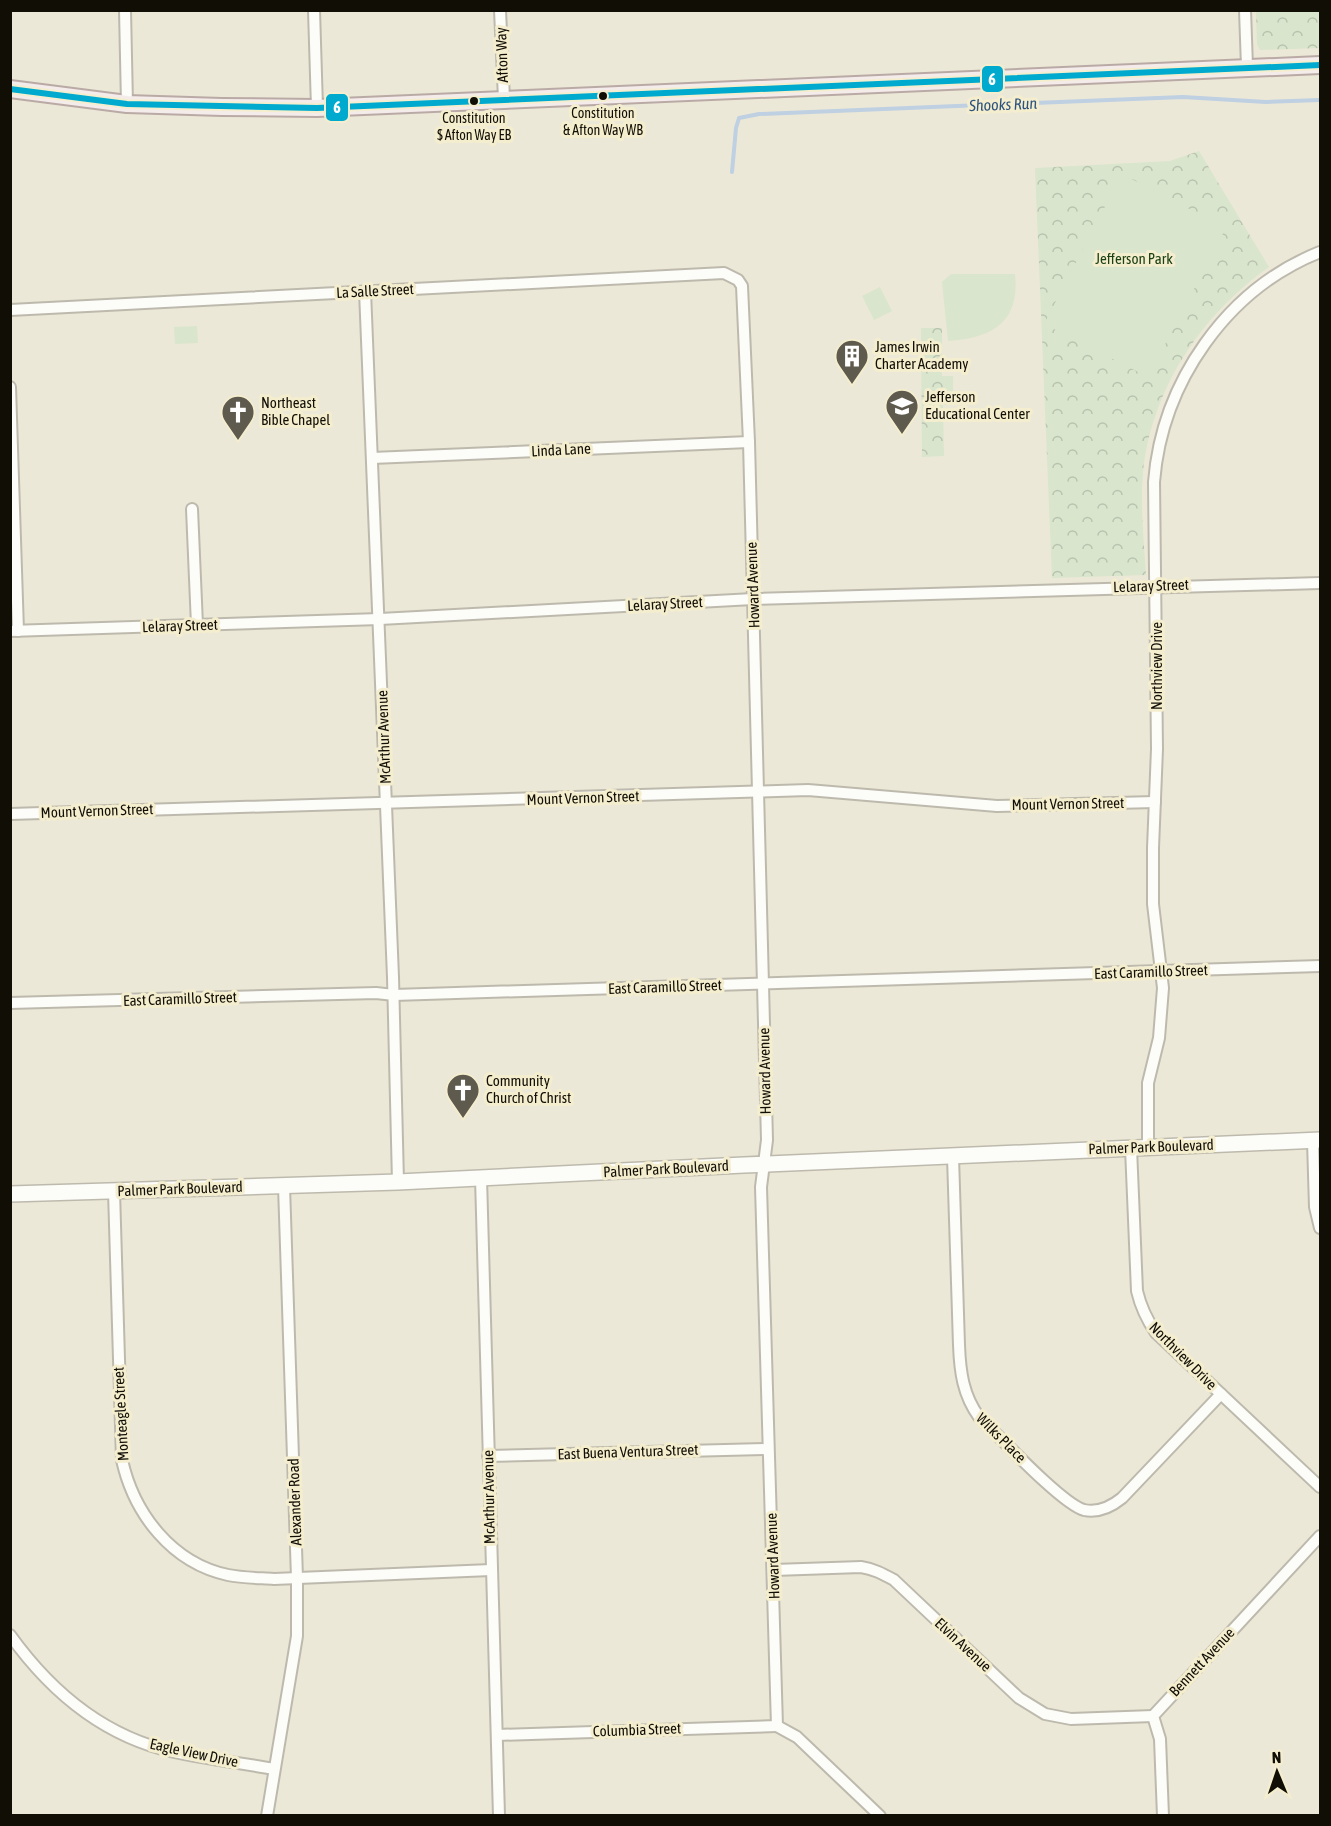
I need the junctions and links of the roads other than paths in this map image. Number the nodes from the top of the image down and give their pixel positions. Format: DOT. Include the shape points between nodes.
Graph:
graph roads {
  1 [pos="125,10"];
  2 [pos="314,10"];
  3 [pos="500,10"];
  4 [pos="1245,10"];
  5 [pos="1320,65"];
  6 [pos="1247,68"];
  7 [pos="10,89"];
  8 [pos="504,99"];
  9 [pos="127,104"];
  10 [pos="317,108"];
  11 [pos="1320,252"];
  12 [pos="738,280"];
  13 [pos="365,291"];
  14 [pos="10,310"];
  15 [pos="10,387"];
  16 [pos="750,442"];
  17 [pos="372,458"];
  18 [pos="192,509"];
  19 [pos="1320,583"];
  20 [pos="1157,586"];
  21 [pos="753,599"];
  22 [pos="380,619"];
  23 [pos="197,625"];
  24 [pos="14,631"];
  25 [pos="758,792"];
  26 [pos="1155,802"];
  27 [pos="387,804"];
  28 [pos="10,814"];
  29 [pos="1320,966"];
  30 [pos="1161,972"];
  31 [pos="763,984"];
  32 [pos="394,995"];
  33 [pos="10,1003"];
  34 [pos="1317,1140"];
  35 [pos="1148,1147"];
  36 [pos="1131,1148"];
  37 [pos="953,1157"];
  38 [pos="766,1164"];
  39 [pos="481,1178"];
  40 [pos="398,1182"];
  41 [pos="285,1186"];
  42 [pos="114,1191"];
  43 [pos="10,1194"];
  44 [pos="1320,1228"];
  45 [pos="1221,1394"];
  46 [pos="768,1449"];
  47 [pos="488,1456"];
  48 [pos="1320,1486"];
  49 [pos="1320,1536"];
  50 [pos="491,1570"];
  51 [pos="774,1570"];
  52 [pos="297,1578"];
  53 [pos="10,1635"];
  54 [pos="1153,1716"];
  55 [pos="777,1726"];
  56 [pos="497,1734"];
  57 [pos="274,1769"];
  58 [pos="267,1815"];
  59 [pos="499,1815"];
  60 [pos="880,1815"];
  61 [pos="1163,1815"];
  1 -- 9 [label="street"];
  2 -- 10 [label="street"];
  3 -- 8 [label="street, Afton Way"];
  4 -- 6 [label="street"];
  5 -- 6 [label="main road"];
  6 -- 8 [label="main road"];
  7 -- 9 [label="main road"];
  8 -- 10 [label="main road"];
  9 -- 10 [label="main road"];
  11 -- 20 [label="street, Northview Drive" via="1279,272 1239,304 1201,348 1187,374 1167,416 1156,461"];
  12 -- 13 [label="street, La Salle Street" via="724,273"];
  12 -- 16 [label="street, Howard Avenue" via="743,293"];
  13 -- 14 [label="street, La Salle Street"];
  13 -- 17 [label="street, McArthur Avenue"];
  15 -- 24 [label="street"];
  16 -- 17 [label="street, Linda Lane"];
  16 -- 21 [label="street, Howard Avenue"];
  17 -- 22 [label="street, McArthur Avenue"];
  18 -- 23 [label="street"];
  19 -- 20 [label="street, Lelaray Street"];
  20 -- 21 [label="street, Lelaray Street"];
  20 -- 26 [label="street, Northview Drive"];
  21 -- 22 [label="street, Lelaray Street"];
  21 -- 25 [label="street, Howard Avenue"];
  22 -- 23 [label="street, Lelaray Street"];
  22 -- 27 [label="street, McArthur Avenue"];
  23 -- 24 [label="street, Lelaray Street"];
  25 -- 26 [label="street, Mount Vernon Street" via="808,790 997,806"];
  25 -- 27 [label="street, Mount Vernon Street"];
  25 -- 31 [label="street, Howard Avenue"];
  26 -- 30 [label="street, Northview Drive" via="1153,904"];
  27 -- 28 [label="street, Mount Vernon Street"];
  27 -- 32 [label="street, McArthur Avenue"];
  29 -- 30 [label="street, East Caramillo Street"];
  30 -- 31 [label="street, East Caramillo Street"];
  30 -- 35 [label="street, Northview Drive" via="1159,1038 1148,1083"];
  31 -- 32 [label="street, East Caramillo Street"];
  31 -- 38 [label="street, Howard Avenue"];
  32 -- 33 [label="street, East Caramillo Street"];
  32 -- 40 [label="street, McArthur Avenue"];
  34 -- 35 [label="main road, Palmer Park Boulevard"];
  34 -- 44 [label="street" via="1315,1207"];
  35 -- 36 [label="main road, Palmer Park Boulevard"];
  36 -- 37 [label="main road, Palmer Park Boulevard"];
  36 -- 45 [label="street, Northview Drive" via="1141,1307 1156,1334"];
  37 -- 38 [label="main road, Palmer Park Boulevard"];
  37 -- 45 [label="street, Wilks Place" via="960,1373 964,1390 979,1417 1057,1492 1083,1509 1112,1506"];
  38 -- 39 [label="main road, Palmer Park Boulevard"];
  38 -- 46 [label="street, Howard Avenue" via="761,1187"];
  39 -- 40 [label="main road, Palmer Park Boulevard"];
  39 -- 47 [label="street, McArthur Avenue"];
  40 -- 41 [label="main road, Palmer Park Boulevard"];
  41 -- 42 [label="main road, Palmer Park Boulevard"];
  41 -- 52 [label="street, Alexander Road"];
  42 -- 43 [label="main road, Palmer Park Boulevard"];
  42 -- 52 [label="street, Monteagle Street" via="120,1443 135,1502 173,1548 206,1568 251,1577"];
  45 -- 48 [label="street, Northview Drive"];
  46 -- 47 [label="street, East Buena Ventura Street"];
  46 -- 51 [label="street, Howard Avenue"];
  47 -- 50 [label="street, McArthur Avenue"];
  49 -- 54 [label="street, Bennett Avenue"];
  50 -- 52 [label="street, Monteagle Street"];
  50 -- 56 [label="street, McArthur Avenue"];
  51 -- 54 [label="street, Elvin Avenue" via="861,1568 882,1573 1019,1698 1045,1714 1071,1719"];
  51 -- 55 [label="street, Howard Avenue"];
  52 -- 57 [label="street, Alexander Road" via="297,1636"];
  53 -- 57 [label="street, Eagle View Drive" via="32,1664 79,1709 126,1736 174,1752"];
  54 -- 61 [label="street" via="1160,1739"];
  55 -- 56 [label="street, Columbia Street"];
  55 -- 60 [label="street" via="797,1737"];
  56 -- 59 [label="street, McArthur Avenue"];
  57 -- 58 [label="street, Alexander Road"];
}
